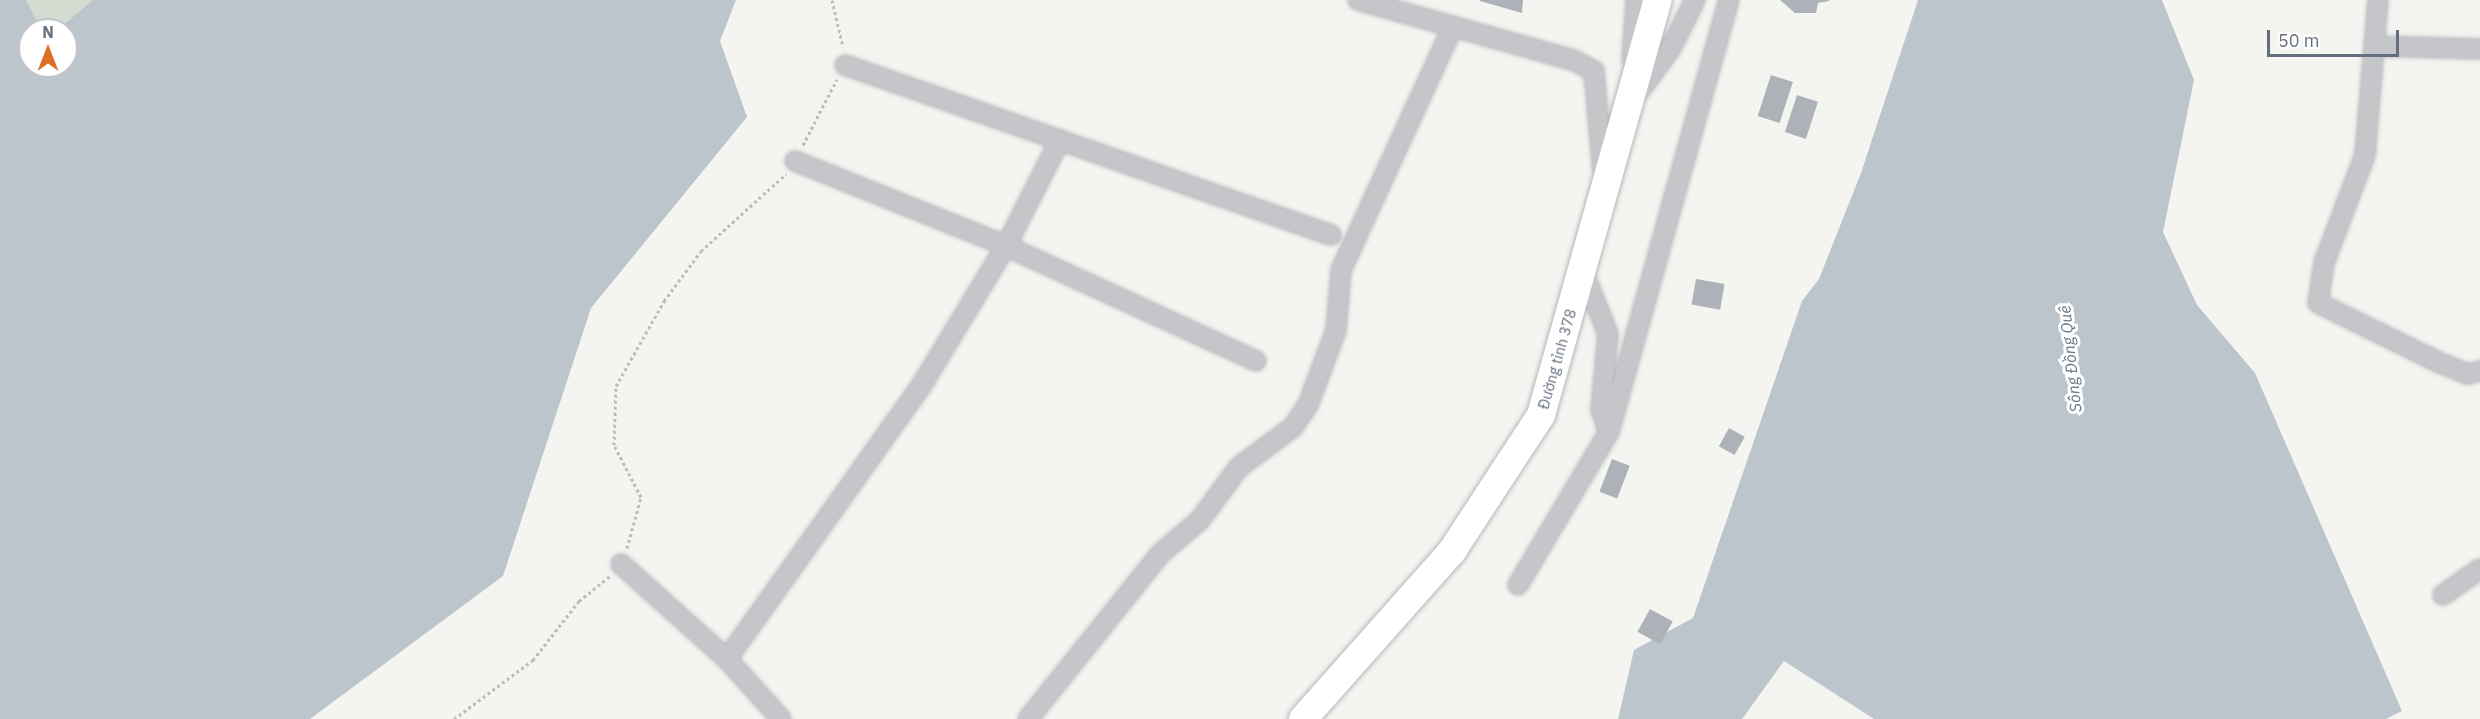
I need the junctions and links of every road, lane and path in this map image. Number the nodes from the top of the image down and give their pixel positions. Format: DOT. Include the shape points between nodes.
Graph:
graph roads {
  1 [pos="832,0"];
  2 [pos="1358,0"];
  3 [pos="1636,0"];
  4 [pos="1658,0"];
  5 [pos="1695,0"];
  6 [pos="1729,0"];
  7 [pos="2378,0"];
  8 [pos="1453,27"];
  9 [pos="2374,46"];
  10 [pos="2480,49"];
  11 [pos="845,65"];
  12 [pos="1628,106"];
  13 [pos="1060,140"];
  14 [pos="795,161"];
  15 [pos="1604,190"];
  16 [pos="1332,235"];
  17 [pos="1006,246"];
  18 [pos="1582,269"];
  19 [pos="1256,361"];
  20 [pos="2480,371"];
  21 [pos="1609,432"];
  22 [pos="621,564"];
  23 [pos="2480,569"];
  24 [pos="1518,585"];
  25 [pos="2443,595"];
  26 [pos="727,659"];
  27 [pos="761,711"];
  28 [pos="454,719"];
  29 [pos="781,719"];
  30 [pos="1028,719"];
  31 [pos="1303,719"];
  1 -- 11 [label="path" via="841,23"];
  2 -- 8 [label="street"];
  3 -- 12 [label="street"];
  4 -- 12 [label="main road, Đường tỉnh 378"];
  5 -- 12 [label="street" via="1671,48"];
  6 -- 21 [label="street"];
  7 -- 9 [label="street"];
  8 -- 15 [label="street" via="1573,60 1594,71 1600,89"];
  8 -- 30 [label="street" via="1341,270 1336,330 1308,405 1293,427 1239,467 1200,520 1160,554"];
  9 -- 10 [label="street"];
  9 -- 20 [label="street" via="2365,155 2324,263 2318,303 2466,374"];
  11 -- 13 [label="street"];
  11 -- 14 [label="path"];
  12 -- 15 [label="main road, Đường tỉnh 378"];
  13 -- 16 [label="street"];
  13 -- 17 [label="street"];
  14 -- 17 [label="street"];
  14 -- 22 [label="path" via="774,189 701,251 664,301 616,386 614,445 641,497"];
  15 -- 18 [label="main road, Đường tỉnh 378"];
  17 -- 19 [label="street"];
  17 -- 26 [label="street" via="923,383"];
  18 -- 21 [label="street" via="1608,334 1601,410"];
  18 -- 31 [label="main road, Đường tỉnh 378" via="1541,415 1452,551"];
  21 -- 24 [label="street"];
  22 -- 26 [label="street"];
  22 -- 28 [label="path" via="579,601 533,660"];
  23 -- 25 [label="street"];
  26 -- 27 [label="street"];
  27 -- 29 [label="street"];
}
